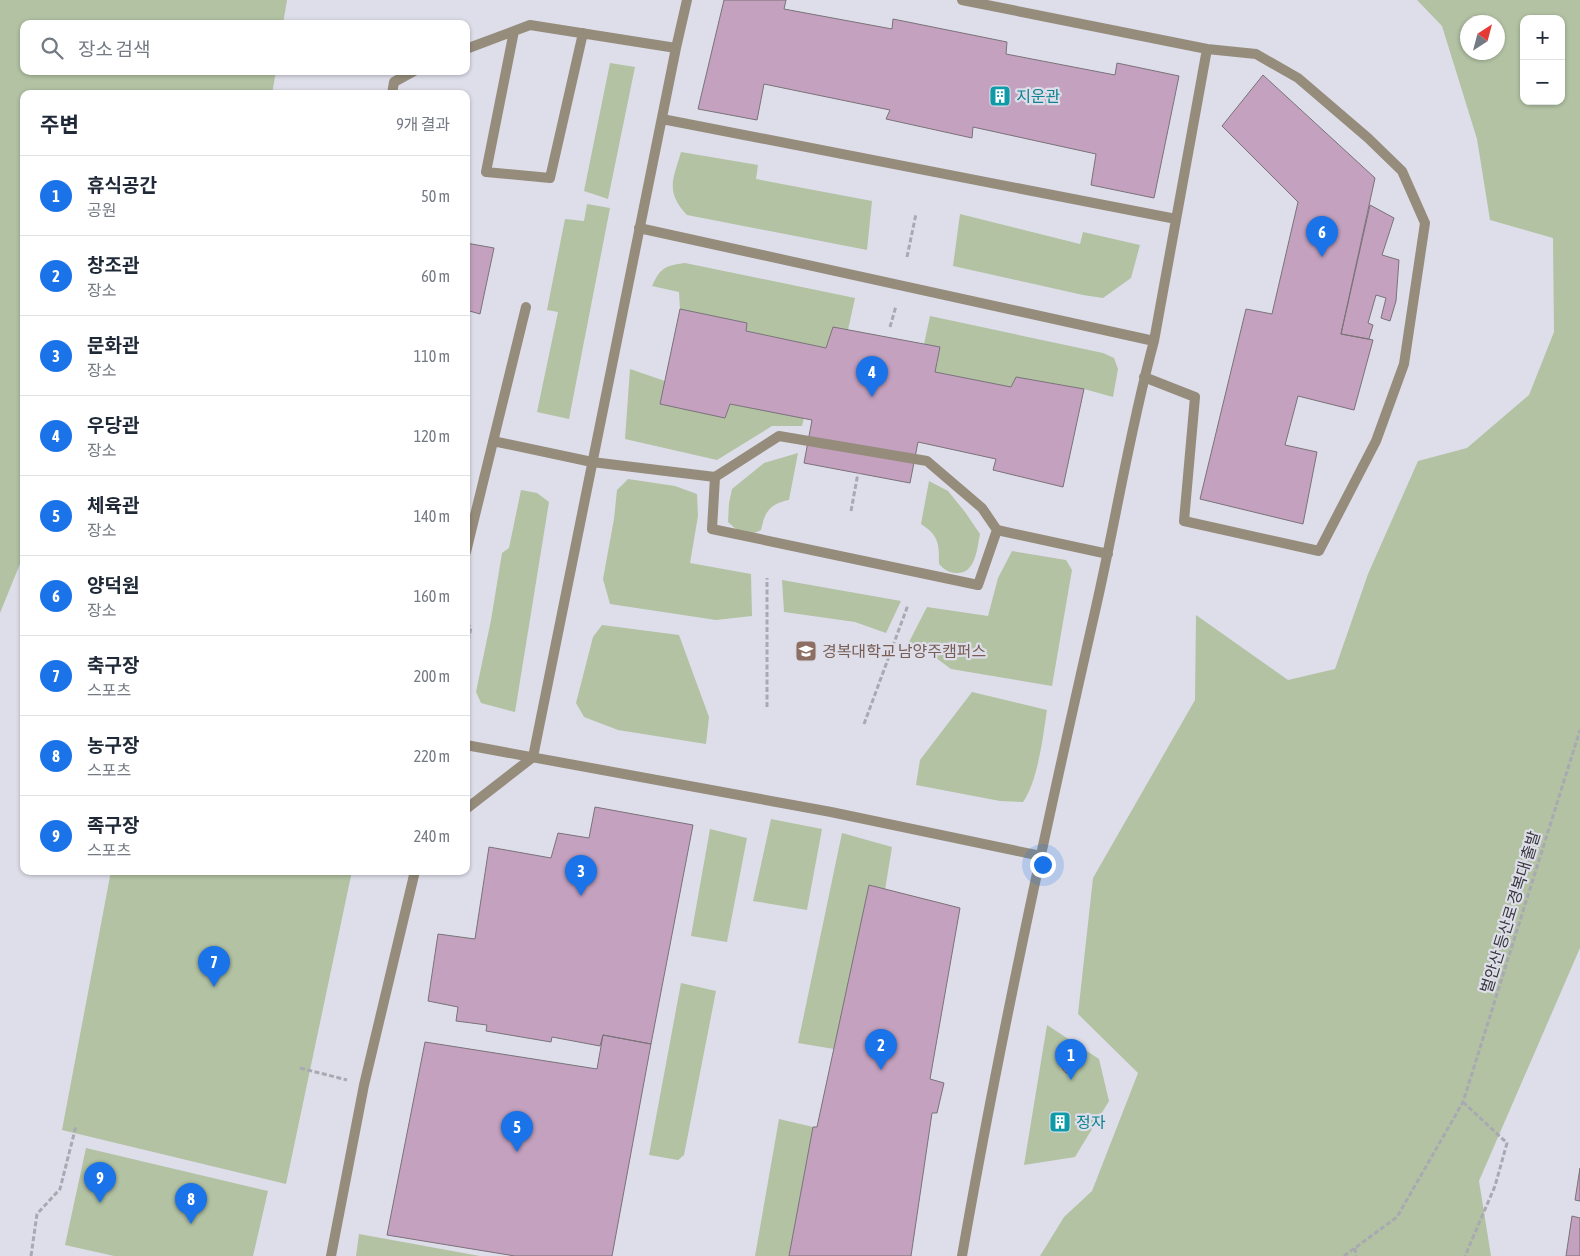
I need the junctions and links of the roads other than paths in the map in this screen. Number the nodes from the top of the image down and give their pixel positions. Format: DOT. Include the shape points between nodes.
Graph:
graph roads {
  1 [pos="687,0"];
  2 [pos="962,0"];
  3 [pos="514,32"];
  4 [pos="583,33"];
  5 [pos="470,48"];
  6 [pos="676,48"];
  7 [pos="1207,49"];
  8 [pos="407,75"];
  9 [pos="393,90"];
  10 [pos="662,119"];
  11 [pos="1176,219"];
  12 [pos="639,228"];
  13 [pos="526,307"];
  14 [pos="1154,341"];
  15 [pos="1144,377"];
  16 [pos="493,441"];
  17 [pos="592,462"];
  18 [pos="715,477"];
  19 [pos="997,530"];
  20 [pos="470,536"];
  21 [pos="1108,554"];
  22 [pos="470,746"];
  23 [pos="533,757"];
  24 [pos="470,806"];
  25 [pos="1041,856"];
  26 [pos="414,875"];
  27 [pos="331,1256"];
  28 [pos="962,1256"];
  1 -- 6 [label="lane"];
  2 -- 7 [label="lane"];
  3 -- 4 [label="lane" via="530,25"];
  3 -- 4 [label="lane" via="486,172 550,178"];
  3 -- 5 [label="lane"];
  4 -- 6 [label="lane"];
  6 -- 10 [label="lane"];
  7 -- 11 [label="lane"];
  7 -- 15 [label="lane" via="1256,54 1298,78 1402,171 1425,222 1404,364 1376,441 1319,550 1184,521 1195,397"];
  8 -- 9 [label="lane" via="394,82"];
  10 -- 11 [label="lane"];
  10 -- 12 [label="lane"];
  11 -- 14 [label="lane"];
  12 -- 14 [label="lane"];
  12 -- 17 [label="lane"];
  13 -- 16 [label="lane"];
  14 -- 15 [label="lane"];
  15 -- 21 [label="lane"];
  16 -- 17 [label="lane"];
  16 -- 20 [label="lane"];
  17 -- 18 [label="lane"];
  17 -- 23 [label="lane"];
  18 -- 19 [label="lane" via="779,436 927,462 982,508"];
  18 -- 19 [label="lane" via="712,529 978,586"];
  19 -- 21 [label="lane"];
  21 -- 25 [label="lane"];
  22 -- 23 [label="lane"];
  23 -- 24 [label="lane"];
  23 -- 25 [label="lane" via="831,812"];
  25 -- 28 [label="lane"];
  26 -- 27 [label="lane" via="364,1085"];
}
